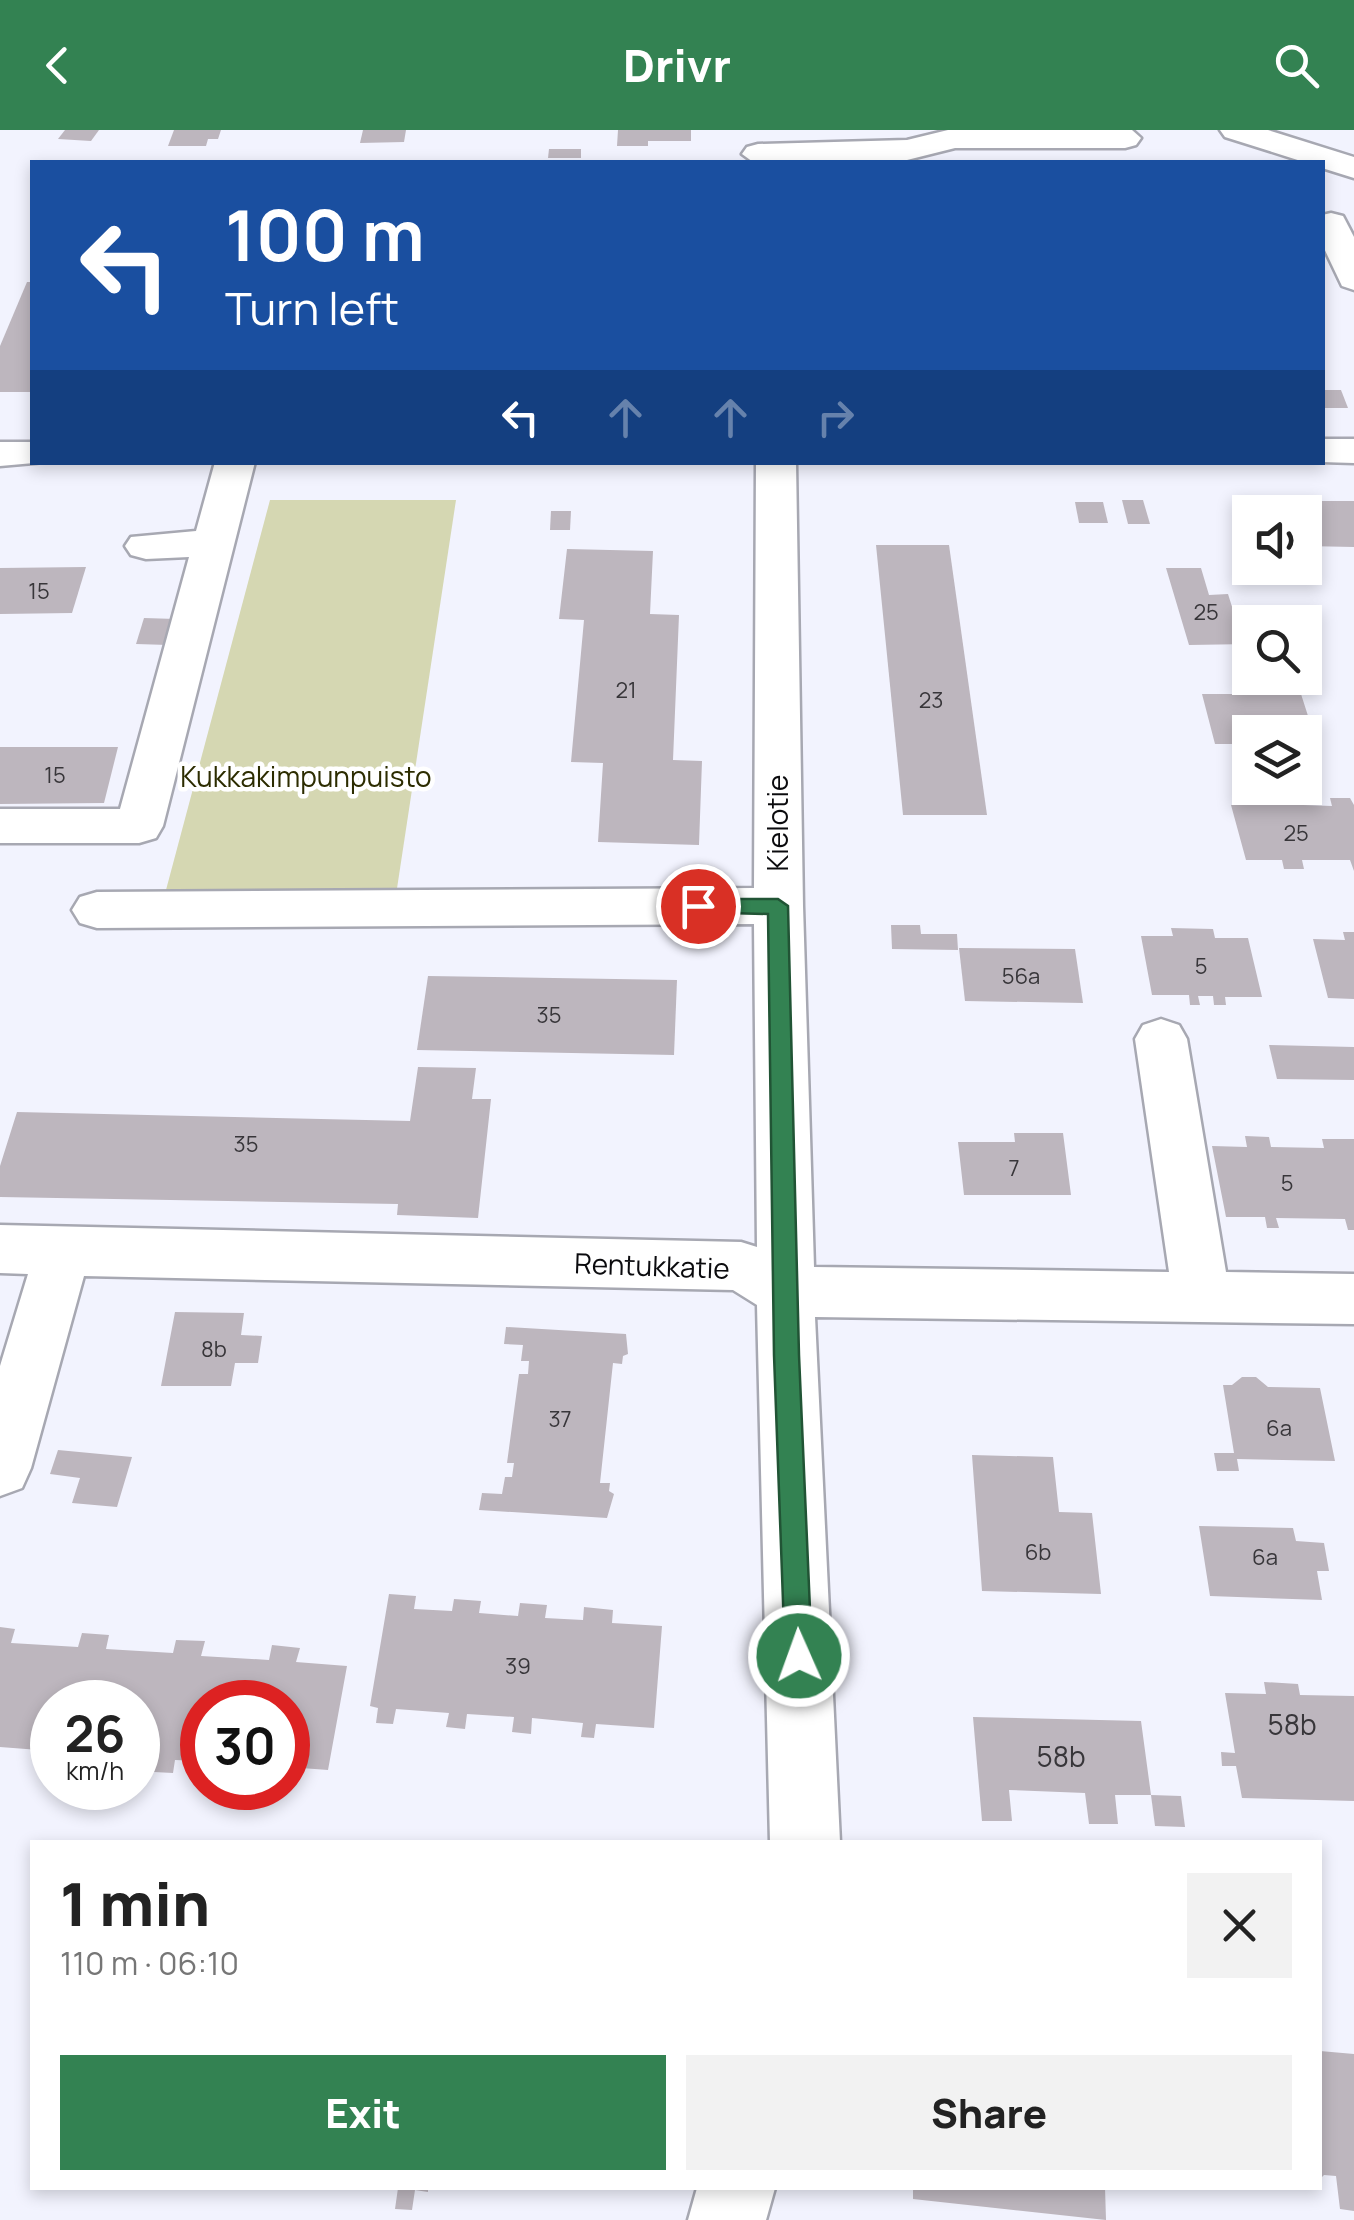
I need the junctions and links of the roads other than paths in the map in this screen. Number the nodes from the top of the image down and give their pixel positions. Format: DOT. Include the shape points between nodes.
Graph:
graph roads {
  1 [pos="1236,130"];
  2 [pos="1298,130"];
  3 [pos="1125,138"];
  4 [pos="1354,148"];
  5 [pos="757,149"];
  6 [pos="1354,168"];
  7 [pos="1331,223"];
  8 [pos="1354,279"];
  9 [pos="1325,451"];
  10 [pos="1354,451"];
  11 [pos="0,454"];
  12 [pos="30,454"];
  13 [pos="234,465"];
  14 [pos="776,465"];
  15 [pos="211,544"];
  16 [pos="146,546"];
  17 [pos="0,826"];
  18 [pos="778,906"];
  19 [pos="96,910"];
  20 [pos="1161,1039"];
  21 [pos="0,1249"];
  22 [pos="63,1251"];
  23 [pos="786,1292"];
  24 [pos="1201,1297"];
  25 [pos="1354,1299"];
  26 [pos="0,1468"];
  27 [pos="805,1840"];
  28 [pos="735,2190"];
  29 [pos="727,2220"];
  1 -- 6 [label="street"];
  2 -- 4 [label="street"];
  3 -- 5 [label="street" via="955,138 907,150"];
  7 -- 8 [label="street"];
  9 -- 10 [label="street"];
  11 -- 12 [label="street"];
  13 -- 15 [label="street"];
  14 -- 18 [label="street, Kielotie"];
  15 -- 16 [label="street"];
  15 -- 17 [label="street" via="139,826"];
  18 -- 19 [label="street"];
  18 -- 23 [label="street, Kielotie"];
  20 -- 24 [label="street"];
  21 -- 22 [label="street, Rentukkatie"];
  22 -- 23 [label="street, Rentukkatie" via="740,1266"];
  22 -- 26 [label="street"];
  23 -- 24 [label="street, Rentukkatie"];
  23 -- 27 [label="street, Kielotie"];
  24 -- 25 [label="street, Rentukkatie"];
  28 -- 29 [label="street"];
}
